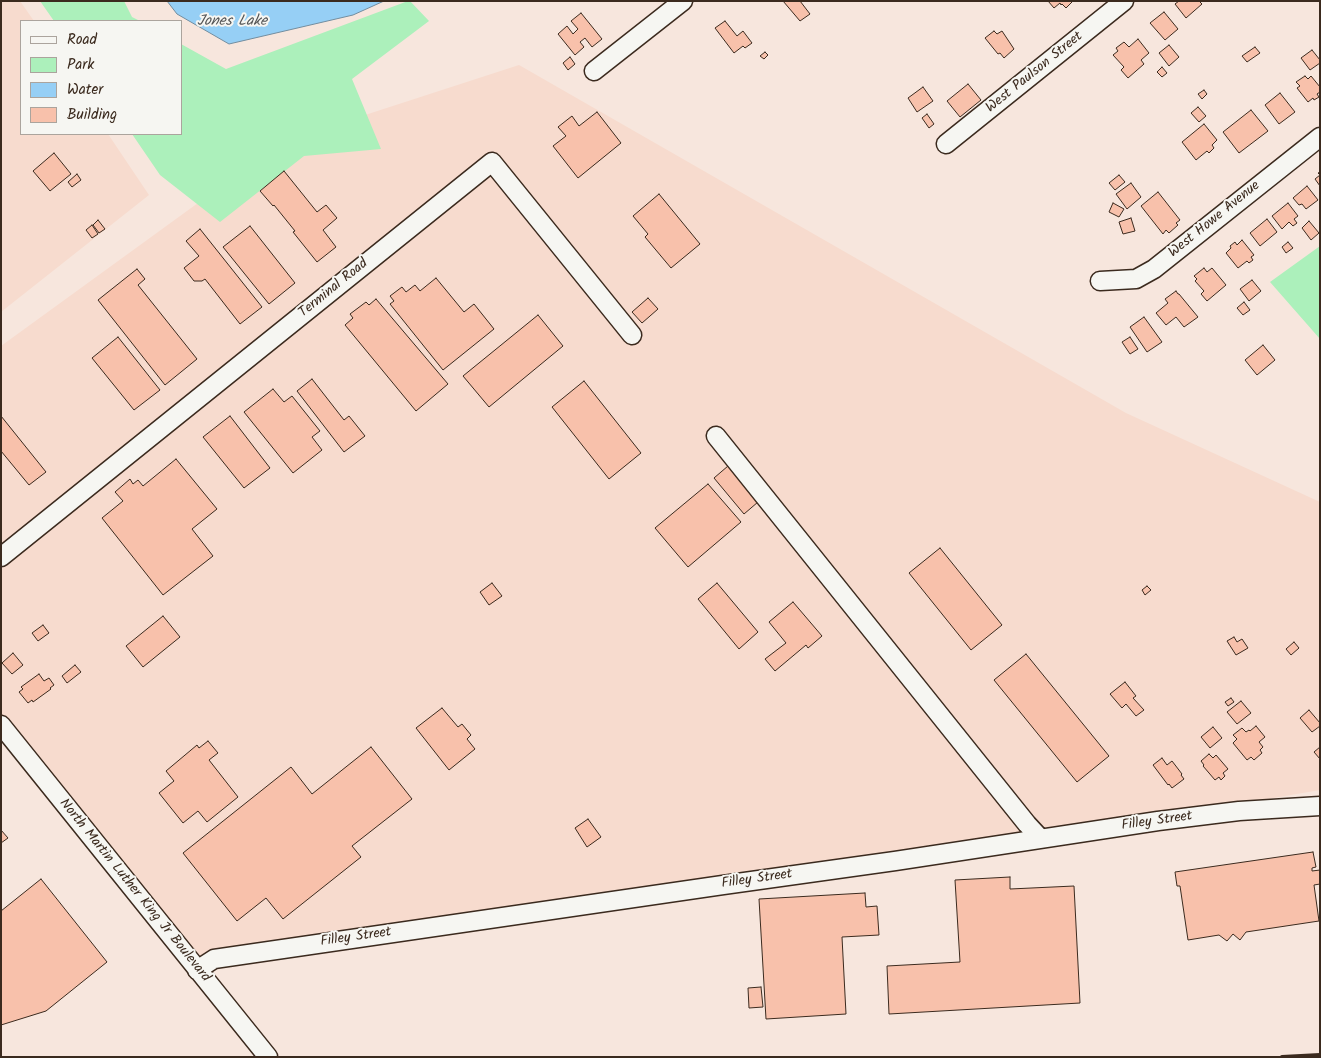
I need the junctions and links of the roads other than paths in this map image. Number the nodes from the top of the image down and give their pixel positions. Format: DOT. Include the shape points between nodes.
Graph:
graph roads {
  1 [pos="682,1"];
  2 [pos="1124,1"];
  3 [pos="594,71"];
  4 [pos="1320,137"];
  5 [pos="946,144"];
  6 [pos="1100,281"];
  7 [pos="632,335"];
  8 [pos="716,436"];
  9 [pos="1,557"];
  10 [pos="1,725"];
  11 [pos="1320,806"];
  12 [pos="1040,838"];
  13 [pos="197,970"];
  14 [pos="268,1057"];
  1 -- 3 [label="street"];
  2 -- 5 [label="street, West Paulson Street"];
  4 -- 6 [label="street, West Howe Avenue" via="1154,269 1136,279"];
  7 -- 9 [label="street, Terminal Road" via="492,162"];
  8 -- 12 [label="street"];
  10 -- 13 [label="street, North Martin Luther King Jr Boulevard"];
  11 -- 12 [label="street, Filley Street" via="1230,812"];
  12 -- 13 [label="street, Filley Street" via="214,959"];
  13 -- 14 [label="street, North Martin Luther King Jr Boulevard"];
}
